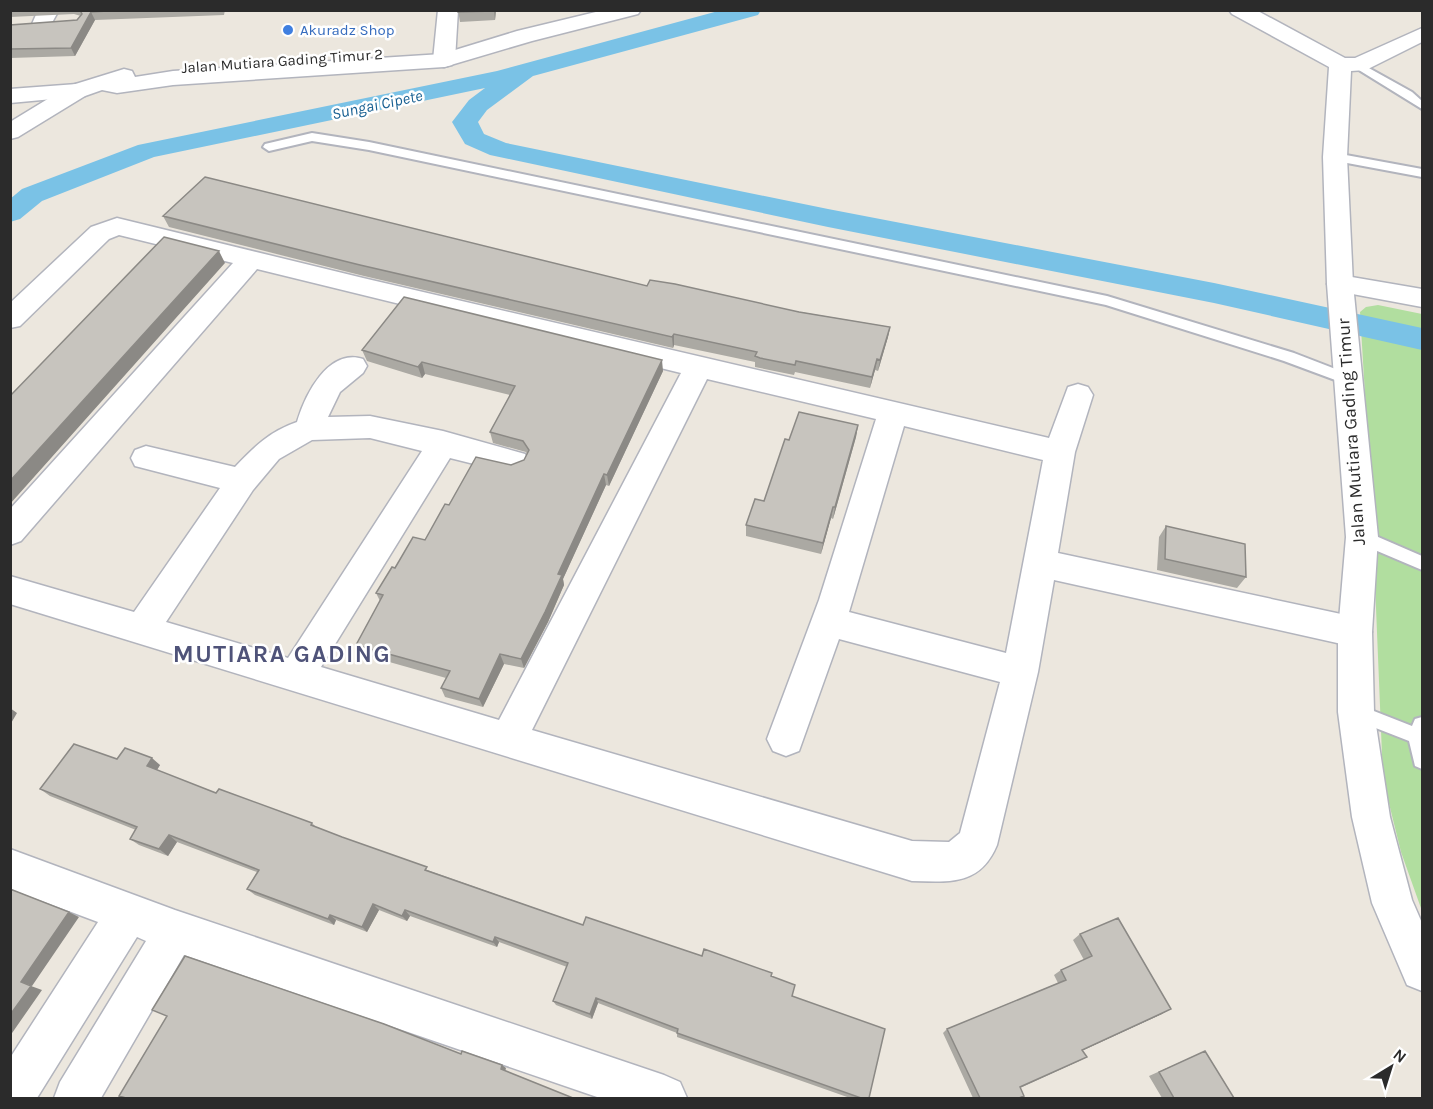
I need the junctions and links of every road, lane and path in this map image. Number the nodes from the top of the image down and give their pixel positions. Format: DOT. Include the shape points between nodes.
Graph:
graph roads {
  1 [pos="448,10"];
  2 [pos="631,10"];
  3 [pos="1239,10"];
  4 [pos="52,19"];
  5 [pos="21,25"];
  6 [pos="1422,34"];
  7 [pos="451,54"];
  8 [pos="1349,65"];
  9 [pos="76,91"];
  10 [pos="10,96"];
  11 [pos="1422,106"];
  12 [pos="11,131"];
  13 [pos="270,147"];
  14 [pos="1335,157"];
  15 [pos="1422,173"];
  16 [pos="252,258"];
  17 [pos="1341,293"];
  18 [pos="1422,298"];
  19 [pos="10,318"];
  20 [pos="353,366"];
  21 [pos="699,366"];
  22 [pos="1347,379"];
  23 [pos="1078,395"];
  24 [pos="893,412"];
  25 [pos="310,429"];
  26 [pos="443,443"];
  27 [pos="1060,452"];
  28 [pos="146,458"];
  29 [pos="514,462"];
  30 [pos="242,481"];
  31 [pos="10,532"];
  32 [pos="1362,537"];
  33 [pos="1040,563"];
  34 [pos="1422,563"];
  35 [pos="10,590"];
  36 [pos="828,621"];
  37 [pos="141,631"];
  38 [pos="1355,632"];
  39 [pos="1020,672"];
  40 [pos="296,676"];
  41 [pos="1356,712"];
  42 [pos="1420,730"];
  43 [pos="786,739"];
  44 [pos="508,740"];
  45 [pos="1422,760"];
  46 [pos="10,869"];
  47 [pos="129,913"];
  48 [pos="175,931"];
  49 [pos="1422,970"];
  50 [pos="11,1098"];
  51 [pos="76,1098"];
  52 [pos="664,1098"];
  1 -- 7 [label="street"];
  2 -- 7 [label="street, Jalan Mutiara Gading Timur 2"];
  3 -- 8 [label="street"];
  4 -- 5 [label="street"];
  6 -- 8 [label="street"];
  7 -- 9 [label="street, Jalan Mutiara Gading Timur 2" via="117,86 103,84"];
  8 -- 11 [label="lane"];
  8 -- 14 [label="street, Jalan Mutiara Gading Timur"];
  9 -- 10 [label="street"];
  9 -- 12 [label="street, Jalan Mutiara Gading Timur 2"];
  13 -- 22 [label="lane" via="312,138 369,146 1107,301"];
  14 -- 15 [label="lane"];
  14 -- 17 [label="street, Jalan Mutiara Gading Timur"];
  16 -- 19 [label="street" via="117,226 99,233"];
  16 -- 21 [label="street"];
  16 -- 31 [label="street"];
  17 -- 18 [label="street"];
  17 -- 22 [label="street, Jalan Mutiara Gading Timur"];
  20 -- 25 [label="street" via="326,389"];
  21 -- 24 [label="street"];
  21 -- 44 [label="street"];
  22 -- 32 [label="street, Jalan Mutiara Gading Timur"];
  23 -- 27 [label="street"];
  24 -- 27 [label="street"];
  24 -- 36 [label="street"];
  25 -- 26 [label="street" via="370,427"];
  25 -- 30 [label="street" via="268,451"];
  26 -- 29 [label="street"];
  26 -- 40 [label="street"];
  27 -- 33 [label="street"];
  28 -- 30 [label="street"];
  30 -- 37 [label="street"];
  32 -- 34 [label="lane"];
  32 -- 38 [label="street, Jalan Mutiara Gading Timur"];
  33 -- 38 [label="street"];
  33 -- 39 [label="street"];
  35 -- 37 [label="street"];
  36 -- 39 [label="street"];
  36 -- 43 [label="street"];
  37 -- 40 [label="street"];
  38 -- 41 [label="street, Jalan Mutiara Gading Timur"];
  39 -- 44 [label="street" via="977,845 954,862 912,861"];
  40 -- 44 [label="street"];
  41 -- 42 [label="lane"];
  41 -- 49 [label="street, Jalan Mutiara Gading Timur" via="1371,817 1392,903"];
  42 -- 45 [label="lane"];
  46 -- 47 [label="street"];
  47 -- 48 [label="street"];
  47 -- 50 [label="street"];
  48 -- 51 [label="street"];
  48 -- 52 [label="street"];
}
